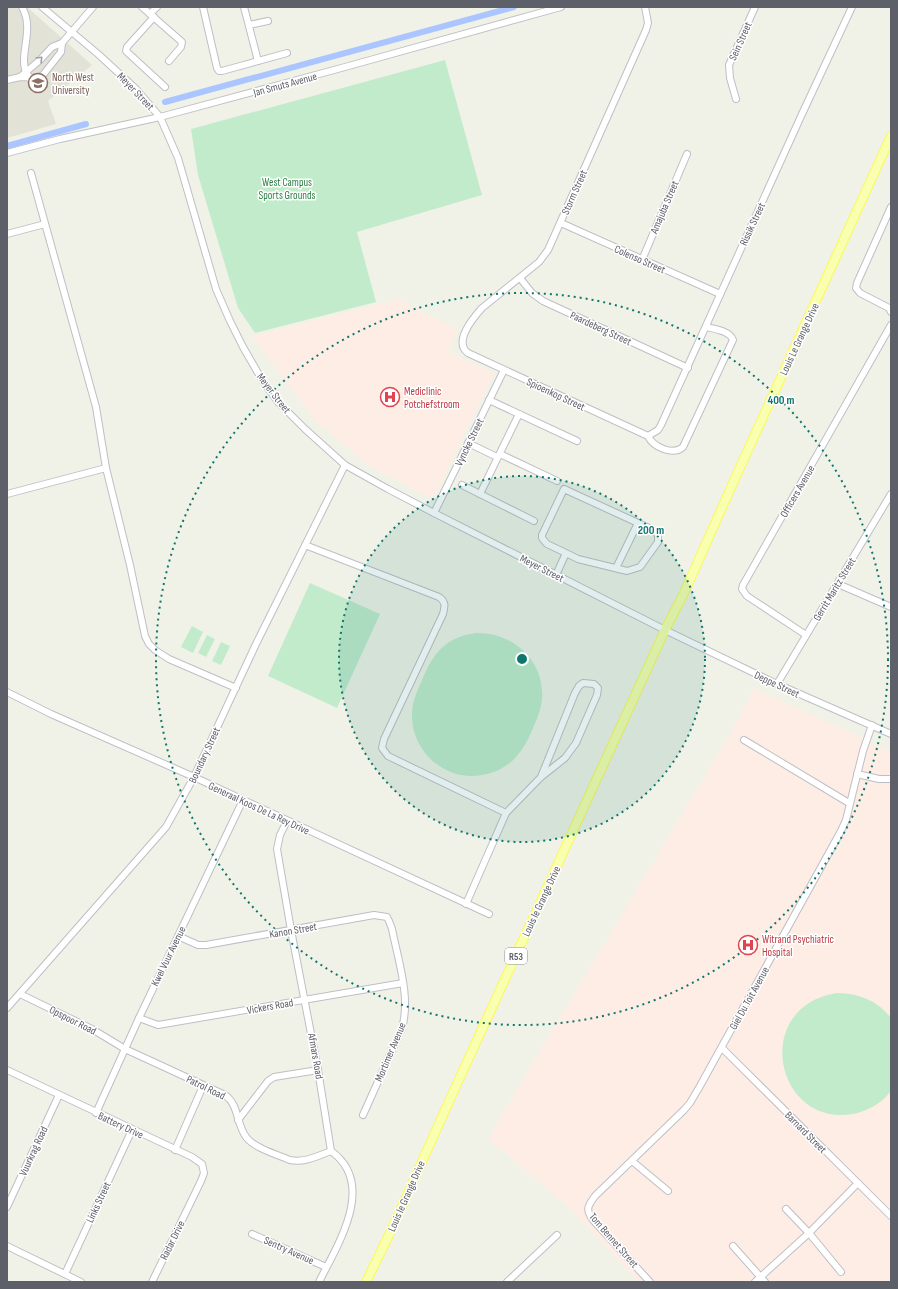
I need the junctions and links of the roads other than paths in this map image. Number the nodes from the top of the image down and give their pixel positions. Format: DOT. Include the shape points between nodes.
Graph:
graph roads {
  1 [pos="22,7"];
  2 [pos="42,7"];
  3 [pos="93,7"];
  4 [pos="142,7"];
  5 [pos="157,7"];
  6 [pos="202,7"];
  7 [pos="244,7"];
  8 [pos="561,7"];
  9 [pos="645,7"];
  10 [pos="755,7"];
  11 [pos="852,7"];
  12 [pos="152,16"];
  13 [pos="268,21"];
  14 [pos="249,25"];
  15 [pos="71,32"];
  16 [pos="62,43"];
  17 [pos="287,53"];
  18 [pos="170,61"];
  19 [pos="258,61"];
  20 [pos="26,72"];
  21 [pos="20,77"];
  22 [pos="30,78"];
  23 [pos="7,80"];
  24 [pos="165,87"];
  25 [pos="736,99"];
  26 [pos="160,117"];
  27 [pos="891,136"];
  28 [pos="7,153"];
  29 [pos="687,154"];
  30 [pos="31,173"];
  31 [pos="891,207"];
  32 [pos="561,222"];
  33 [pos="45,224"];
  34 [pos="7,234"];
  35 [pos="642,260"];
  36 [pos="520,278"];
  37 [pos="720,294"];
  38 [pos="891,312"];
  39 [pos="891,325"];
  40 [pos="706,327"];
  41 [pos="464,350"];
  42 [pos="688,368"];
  43 [pos="504,370"];
  44 [pos="489,400"];
  45 [pos="519,414"];
  46 [pos="648,436"];
  47 [pos="577,441"];
  48 [pos="468,442"];
  49 [pos="499,455"];
  50 [pos="345,465"];
  51 [pos="106,468"];
  52 [pos="557,481"];
  53 [pos="462,486"];
  54 [pos="7,494"];
  55 [pos="480,494"];
  56 [pos="891,494"];
  57 [pos="888,505"];
  58 [pos="434,513"];
  59 [pos="534,521"];
  60 [pos="638,523"];
  61 [pos="305,545"];
  62 [pos="566,554"];
  63 [pos="616,568"];
  64 [pos="556,575"];
  65 [pos="838,584"];
  66 [pos="891,607"];
  67 [pos="666,630"];
  68 [pos="806,635"];
  69 [pos="777,684"];
  70 [pos="236,688"];
  71 [pos="7,692"];
  72 [pos="872,725"];
  73 [pos="891,734"];
  74 [pos="744,740"];
  75 [pos="857,774"];
  76 [pos="194,777"];
  77 [pos="541,777"];
  78 [pos="891,779"];
  79 [pos="243,800"];
  80 [pos="849,803"];
  81 [pos="506,813"];
  82 [pos="287,820"];
  83 [pos="466,904"];
  84 [pos="488,914"];
  85 [pos="291,930"];
  86 [pos="178,936"];
  87 [pos="394,938"];
  88 [pos="403,983"];
  89 [pos="20,994"];
  90 [pos="306,1000"];
  91 [pos="7,1008"];
  92 [pos="139,1018"];
  93 [pos="125,1048"];
  94 [pos="722,1048"];
  95 [pos="7,1070"];
  96 [pos="318,1070"];
  97 [pos="203,1086"];
  98 [pos="59,1095"];
  99 [pos="96,1113"];
  100 [pos="363,1116"];
  101 [pos="238,1120"];
  102 [pos="132,1130"];
  103 [pos="175,1150"];
  104 [pos="331,1151"];
  105 [pos="632,1161"];
  106 [pos="858,1183"];
  107 [pos="668,1191"];
  108 [pos="595,1196"];
  109 [pos="193,1198"];
  110 [pos="7,1207"];
  111 [pos="786,1209"];
  112 [pos="891,1216"];
  113 [pos="809,1233"];
  114 [pos="252,1234"];
  115 [pos="557,1235"];
  116 [pos="7,1246"];
  117 [pos="733,1246"];
  118 [pos="326,1267"];
  119 [pos="841,1272"];
  120 [pos="65,1274"];
  121 [pos="761,1276"];
  122 [pos="81,1282"];
  123 [pos="152,1282"];
  124 [pos="319,1282"];
  125 [pos="366,1282"];
  126 [pos="507,1282"];
  127 [pos="650,1282"];
  128 [pos="755,1282"];
  129 [pos="765,1282"];
  1 -- 20 [label="street" via="28,26 24,55"];
  2 -- 15 [label="street, Meyer Street"];
  3 -- 15 [label="street"];
  4 -- 12 [label="street"];
  5 -- 12 [label="street"];
  6 -- 19 [label="street" via="218,69 222,71"];
  7 -- 14 [label="street"];
  8 -- 26 [label="street, Jan Smuts Avenue"];
  9 -- 32 [label="street, Storm Street" via="648,23 646,30"];
  10 -- 25 [label="street, Sein Street" via="729,65"];
  11 -- 37 [label="street, Rissik Street"];
  12 -- 18 [label="street" via="182,42 182,47"];
  12 -- 24 [label="street" via="126,51"];
  13 -- 14 [label="street"];
  14 -- 19 [label="street"];
  15 -- 16 [label="street"];
  15 -- 26 [label="street, Meyer Street" via="136,88"];
  20 -- 16 [label="street, one-way" via="52,47"];
  16 -- 22 [label="street" via="61,52 43,75"];
  17 -- 19 [label="street"];
  20 -- 21 [label="street"];
  20 -- 22 [label="street"];
  21 -- 22 [label="street"];
  21 -- 23 [label="street"];
  26 -- 28 [label="street, Jan Smuts Avenue"];
  26 -- 50 [label="street, Meyer Street" via="178,158 216,289 243,347 279,403"];
  27 -- 67 [label="main road, Louis Le Grange Drive / R53"];
  29 -- 35 [label="street, Amajuba Street"];
  30 -- 33 [label="street"];
  31 -- 38 [label="street" via="856,288"];
  32 -- 35 [label="street, Colenso Street"];
  32 -- 36 [label="street, Storm Street" via="543,258"];
  33 -- 34 [label="street"];
  33 -- 51 [label="street" via="96,406"];
  35 -- 37 [label="street, Colenso Street"];
  36 -- 41 [label="street, Storm Street" via="475,316 462,342"];
  36 -- 42 [label="street, Paardeberg Street" via="532,293 543,301"];
  37 -- 40 [label="street, Rissik Street"];
  39 -- 68 [label="street, Officers Avenue" via="743,585 742,589 747,596"];
  40 -- 42 [label="street, Rissik Street"];
  40 -- 46 [label="street, Spioenkop Street" via="725,332 733,340 683,447 671,451 654,443"];
  41 -- 43 [label="street, Spioenkop Street"];
  42 -- 46 [label="street, Rissik Street" via="658,430"];
  43 -- 44 [label="street, Vyncke Street"];
  43 -- 46 [label="street, Spioenkop Street"];
  44 -- 45 [label="street"];
  44 -- 48 [label="street, Vyncke Street"];
  45 -- 47 [label="street"];
  45 -- 49 [label="street"];
  48 -- 49 [label="street"];
  48 -- 58 [label="street, Vyncke Street"];
  49 -- 52 [label="street"];
  49 -- 55 [label="street"];
  50 -- 58 [label="street, Meyer Street"];
  50 -- 61 [label="street, Boundary Street"];
  51 -- 54 [label="street"];
  51 -- 70 [label="street" via="149,644 169,659"];
  53 -- 55 [label="street"];
  55 -- 59 [label="street"];
  56 -- 57 [label="street, Gerrit Maritz Street"];
  57 -- 65 [label="street, Gerrit Maritz Street"];
  58 -- 64 [label="street, Meyer Street"];
  60 -- 62 [label="street" via="564,489 542,538 547,544"];
  60 -- 63 [label="street"];
  60 -- 63 [label="street" via="656,532 658,542 640,567 627,571"];
  61 -- 70 [label="street, Boundary Street"];
  61 -- 81 [label="street" via="443,600 443,614 382,748 388,756"];
  62 -- 63 [label="street"];
  62 -- 64 [label="street"];
  64 -- 67 [label="street, Meyer Street"];
  65 -- 66 [label="street"];
  65 -- 68 [label="street, Gerrit Maritz Street"];
  67 -- 69 [label="street, Deppe Street"];
  67 -- 125 [label="main road, Louis le Grange Drive / R53"];
  68 -- 69 [label="street, Gerrit Maritz Street"];
  69 -- 72 [label="street, Deppe Street"];
  70 -- 76 [label="street, Boundary Street"];
  71 -- 76 [label="street, Generaal Koos De La Rey Drive"];
  72 -- 73 [label="street, Deppe Street"];
  72 -- 75 [label="street, Giel Du Toit Avenue"];
  74 -- 80 [label="street"];
  75 -- 78 [label="street"];
  75 -- 80 [label="street, Giel Du Toit Avenue"];
  76 -- 79 [label="street, Generaal Koos De La Rey Drive"];
  76 -- 89 [label="street, Boundary Street" via="166,827"];
  77 -- 77 [label="street" via="575,693 583,683 594,684 598,688 597,695 576,743 565,758"];
  77 -- 81 [label="street"];
  79 -- 82 [label="street, Generaal Koos De La Rey Drive"];
  79 -- 86 [label="street, Kwel Vuur Avenue"];
  80 -- 94 [label="street, Giel Du Toit Avenue" via="841,831"];
  81 -- 83 [label="street"];
  82 -- 83 [label="street, Generaal Koos De La Rey Drive"];
  82 -- 85 [label="street, Afmars Road" via="277,849"];
  83 -- 84 [label="street, Generaal Koos De La Rey Drive"];
  85 -- 86 [label="street, Kanon Street" via="206,945 198,945"];
  85 -- 87 [label="street, Kanon Street" via="378,915 388,919"];
  85 -- 90 [label="street, Afmars Road"];
  86 -- 92 [label="street, Kwel Vuur Avenue"];
  87 -- 88 [label="street, Mortimer Avenue"];
  88 -- 90 [label="street, Vickers Road"];
  88 -- 100 [label="street, Mortimer Avenue" via="406,1013 402,1028"];
  89 -- 91 [label="street, Boundary Street"];
  89 -- 93 [label="street, Opspoor Road"];
  90 -- 92 [label="street, Vickers Road" via="158,1025"];
  90 -- 96 [label="street, Afmars Road"];
  92 -- 93 [label="street, Kwel Vuur Avenue"];
  93 -- 97 [label="street, Patrol Road"];
  93 -- 99 [label="street, Kwel Vuur Avenue"];
  94 -- 105 [label="street, Giel Du Toit Avenue" via="690,1103"];
  94 -- 106 [label="street, Barnard Street"];
  95 -- 98 [label="street, Battery Drive"];
  96 -- 101 [label="street" via="268,1080"];
  96 -- 104 [label="street, Afmars Road"];
  97 -- 101 [label="street, Patrol Road" via="229,1098 234,1104"];
  97 -- 103 [label="street"];
  98 -- 99 [label="street, Battery Drive"];
  98 -- 110 [label="street, Vuurkrag Road"];
  99 -- 102 [label="street, Battery Drive"];
  101 -- 104 [label="street, Patrol Road" via="249,1141 296,1162"];
  102 -- 103 [label="street, Battery Drive"];
  102 -- 120 [label="street, Links Street"];
  103 -- 109 [label="street, Battery Drive" via="198,1160 203,1167 203,1176"];
  104 -- 118 [label="street" via="345,1164 349,1172 352,1204 346,1225"];
  105 -- 107 [label="street"];
  105 -- 108 [label="street, Giel Du Toit Avenue"];
  106 -- 112 [label="street, Barnard Street"];
  106 -- 113 [label="street"];
  108 -- 127 [label="street, Tom Bennet Street" via="588,1208 590,1216"];
  109 -- 123 [label="street, Radar Drive"];
  111 -- 113 [label="street"];
  113 -- 119 [label="street"];
  113 -- 121 [label="street"];
  114 -- 118 [label="street, Sentry Avenue"];
  115 -- 126 [label="street"];
  116 -- 120 [label="street"];
  117 -- 121 [label="street"];
  118 -- 124 [label="street"];
  120 -- 122 [label="street"];
  121 -- 128 [label="street"];
  121 -- 129 [label="street"];
}
